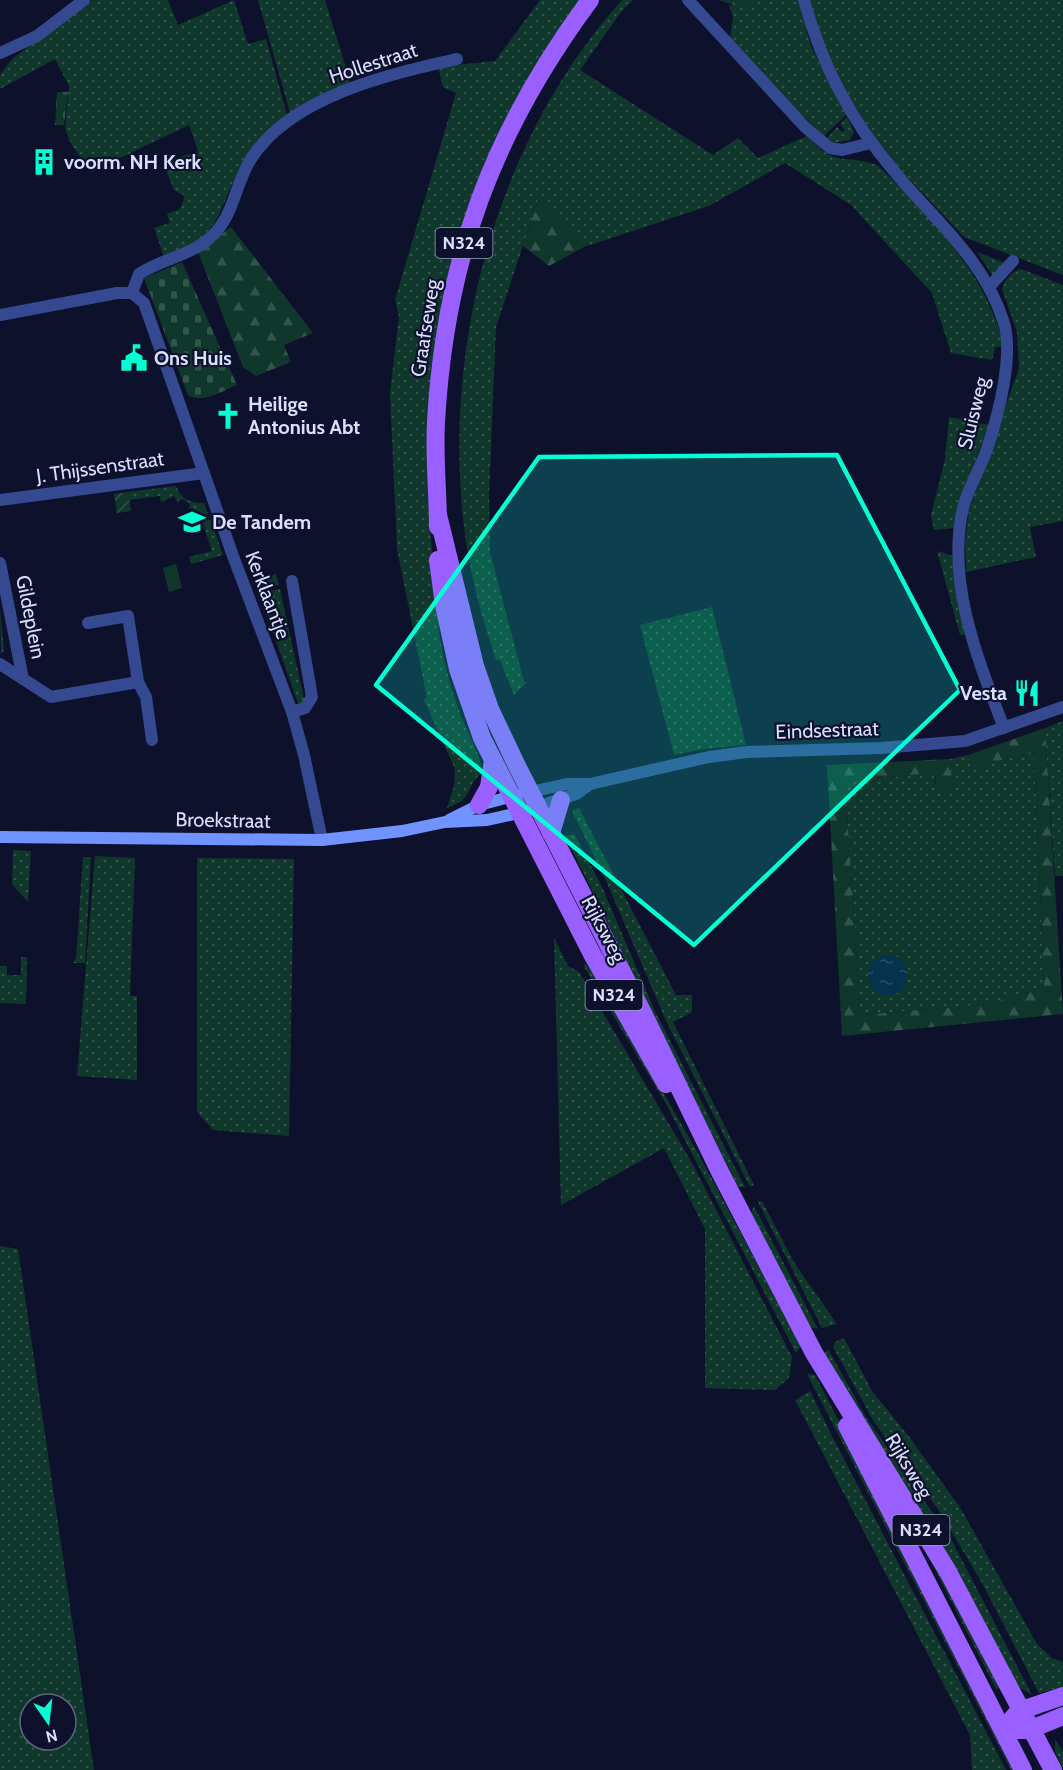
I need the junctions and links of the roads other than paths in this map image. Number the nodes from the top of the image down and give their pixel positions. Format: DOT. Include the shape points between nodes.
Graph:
graph roads {
  1 [pos="84,0"];
  2 [pos="590,0"];
  3 [pos="688,0"];
  4 [pos="804,0"];
  5 [pos="0,53"];
  6 [pos="457,58"];
  7 [pos="871,143"];
  8 [pos="1013,261"];
  9 [pos="989,288"];
  10 [pos="132,293"];
  11 [pos="0,315"];
  12 [pos="204,472"];
  13 [pos="0,500"];
  14 [pos="438,515"];
  15 [pos="0,563"];
  16 [pos="292,581"];
  17 [pos="88,623"];
  18 [pos="0,664"];
  19 [pos="23,679"];
  20 [pos="138,682"];
  21 [pos="1063,707"];
  22 [pos="291,712"];
  23 [pos="1004,728"];
  24 [pos="152,740"];
  25 [pos="492,760"];
  26 [pos="590,784"];
  27 [pos="533,800"];
  28 [pos="561,800"];
  29 [pos="479,805"];
  30 [pos="515,805"];
  31 [pos="445,822"];
  32 [pos="551,833"];
  33 [pos="0,837"];
  34 [pos="322,840"];
  35 [pos="720,1172"];
  36 [pos="814,1353"];
  37 [pos="1063,1696"];
  38 [pos="1019,1711"];
  39 [pos="1063,1716"];
  40 [pos="1004,1730"];
  41 [pos="1029,1730"];
  42 [pos="1023,1770"];
  43 [pos="1053,1770"];
  1 -- 5 [label="street" via="37,36"];
  2 -- 14 [label="main road, Graafseweg / N324" via="545,64 509,129 465,240 452,292 439,383"];
  3 -- 7 [label="street" via="805,127 830,148 842,150"];
  4 -- 7 [label="street, Sluisweg" via="817,44 835,83"];
  6 -- 10 [label="street, Hollestraat" via="368,81 324,100 286,124 251,159 215,233 193,251 139,274"];
  7 -- 9 [label="street, Sluisweg" via="955,237"];
  8 -- 9 [label="street"];
  9 -- 23 [label="street, Sluisweg" via="1004,321 1006,360 987,448 963,507 958,562 983,677"];
  10 -- 11 [label="street"];
  10 -- 12 [label="street, Kerklaantje" via="144,303"];
  12 -- 13 [label="street, J. Thijssenstraat"];
  12 -- 22 [label="street, Kerklaantje"];
  14 -- 25 [label="main road, Graafseweg / N324" via="438,565 444,605 468,704"];
  14 -- 27 [label="main road, Graafseweg / N324" via="475,666 490,709"];
  15 -- 19 [label="street, Gildeplein"];
  16 -- 22 [label="street, Kerklaantje" via="312,697 305,708"];
  17 -- 20 [label="street" via="128,615"];
  18 -- 19 [label="street, Gildeplein"];
  19 -- 20 [label="street, Gildeplein" via="51,697"];
  20 -- 24 [label="street" via="146,697"];
  21 -- 23 [label="street, Eindsestraat"];
  22 -- 34 [label="street, Kerklaantje"];
  23 -- 26 [label="street, Eindsestraat" via="965,741 932,745 709,757"];
  25 -- 29 [label="main road" via="489,787"];
  25 -- 30 [label="main road, Graafseweg / N324"];
  26 -- 27 [label="street, Eindsestraat" via="567,784"];
  26 -- 28 [label="street, Eindsestraat"];
  27 -- 28 [label="street, Eindsestraat"];
  27 -- 30 [label="main road"];
  27 -- 30 [label="main road"];
  27 -- 32 [label="main road, Rijksweg / N324"];
  28 -- 32 [label="main road"];
  29 -- 30 [label="main road, Broekstraat"];
  29 -- 31 [label="main road, Broekstraat"];
  30 -- 31 [label="main road, Broekstraat" via="487,820"];
  30 -- 35 [label="main road, Rijksweg / N324" via="641,1043"];
  31 -- 34 [label="main road, Broekstraat"];
  32 -- 35 [label="main road, Rijksweg / N324"];
  33 -- 34 [label="main road, Broekstraat"];
  35 -- 36 [label="main road, Rijksweg / N324"];
  36 -- 38 [label="main road, Rijksweg / N324" via="947,1570"];
  36 -- 40 [label="main road, Rijksweg / N324" via="849,1431"];
  37 -- 38 [label="main road"];
  38 -- 40 [label="main road"];
  38 -- 41 [label="main road, Rijksweg / N324"];
  39 -- 41 [label="main road"];
  40 -- 41 [label="main road"];
  40 -- 42 [label="main road, N324"];
  41 -- 43 [label="main road, N324"];
}
